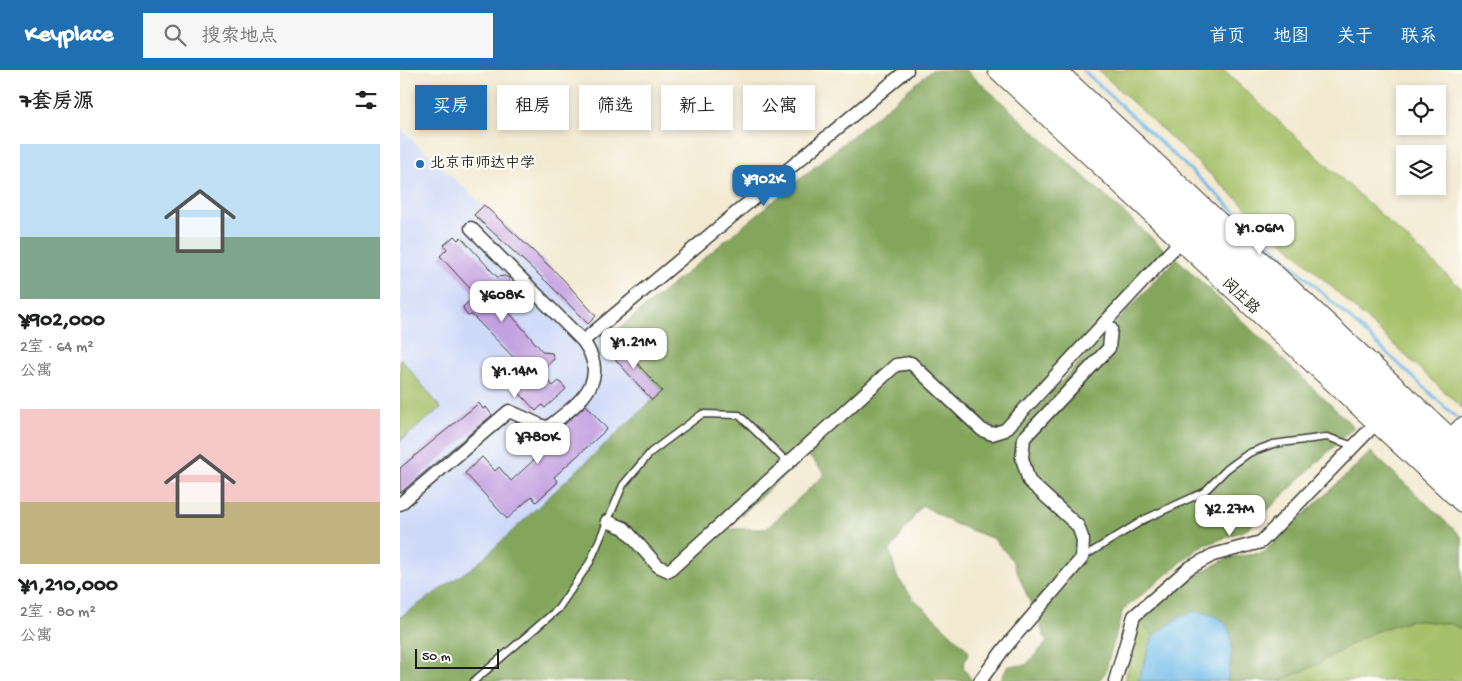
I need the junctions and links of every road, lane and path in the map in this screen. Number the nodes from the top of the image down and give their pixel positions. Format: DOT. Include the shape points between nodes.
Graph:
graph roads {
  1 [pos="907,70"];
  2 [pos="997,70"];
  3 [pos="1016,70"];
  4 [pos="1036,70"];
  5 [pos="1057,70"];
  6 [pos="471,228"];
  7 [pos="1185,236"];
  8 [pos="1105,322"];
  9 [pos="584,341"];
  10 [pos="1380,418"];
  11 [pos="1456,438"];
  12 [pos="1354,446"];
  13 [pos="788,463"];
  14 [pos="1462,466"];
  15 [pos="1462,485"];
  16 [pos="1462,503"];
  17 [pos="400,504"];
  18 [pos="607,521"];
  19 [pos="1082,558"];
  20 [pos="474,681"];
  21 [pos="980,681"];
  22 [pos="1115,681"];
  1 -- 9 [label="street"];
  2 -- 7 [label="main road, 闵庄路"];
  3 -- 7 [label="main road, 闵庄路"];
  4 -- 11 [label="main road, 闵庄路"];
  5 -- 11 [label="main road, 闵庄路"];
  6 -- 9 [label="street"];
  7 -- 8 [label="street"];
  7 -- 10 [label="main road, 闵庄路"];
  8 -- 13 [label="street" via="1005,430 992,434 982,430 911,363 896,365"];
  8 -- 19 [label="street" via="1110,328 1109,348 1024,438 1022,458 1029,481 1078,526 1083,540"];
  9 -- 17 [label="street" via="590,350 594,372 581,401 547,428 509,411"];
  10 -- 11 [label="main road"];
  10 -- 12 [label="street"];
  10 -- 15 [label="main road, 闵庄路"];
  10 -- 16 [label="main road, 闵庄路"];
  11 -- 14 [label="main road, 闵庄路"];
  12 -- 19 [label="lane" via="1327,437 1273,444 1248,453 1204,492 1145,519"];
  12 -- 22 [label="street" via="1261,542 1213,555 1189,568 1134,616"];
  13 -- 18 [label="street" via="669,571 658,566 624,528"];
  13 -- 18 [label="lane" via="739,415 702,414 651,452 623,485"];
  18 -- 20 [label="lane" via="590,562 558,610"];
  19 -- 21 [label="street"];
}
